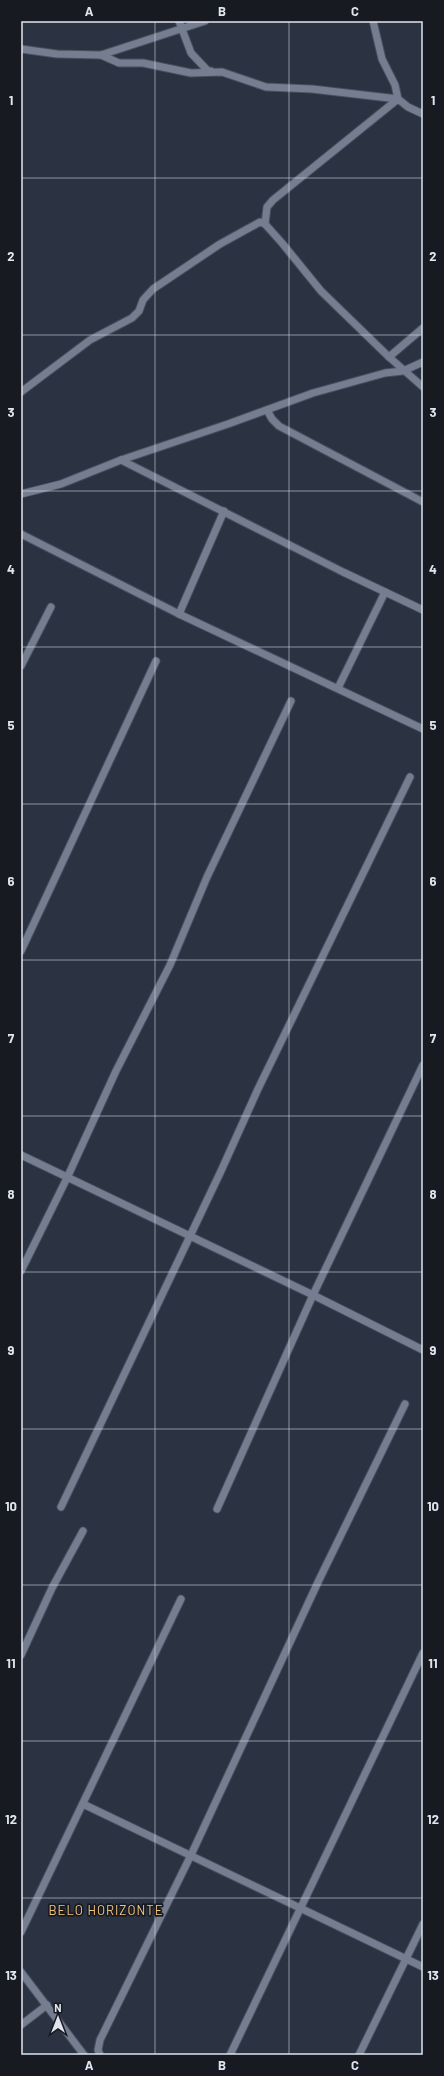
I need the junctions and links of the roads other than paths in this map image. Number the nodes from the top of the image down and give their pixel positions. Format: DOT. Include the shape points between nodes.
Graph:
graph roads {
  1 [pos="179,21"];
  2 [pos="205,21"];
  3 [pos="374,21"];
  4 [pos="182,29"];
  5 [pos="21,49"];
  6 [pos="101,55"];
  7 [pos="214,71"];
  8 [pos="398,99"];
  9 [pos="423,114"];
  10 [pos="265,224"];
  11 [pos="423,328"];
  12 [pos="389,357"];
  13 [pos="423,362"];
  14 [pos="403,371"];
  15 [pos="423,387"];
  16 [pos="21,392"];
  17 [pos="267,410"];
  18 [pos="121,460"];
  19 [pos="21,494"];
  20 [pos="423,502"];
  21 [pos="224,511"];
  22 [pos="21,534"];
  23 [pos="386,592"];
  24 [pos="51,607"];
  25 [pos="423,610"];
  26 [pos="179,614"];
  27 [pos="156,661"];
  28 [pos="21,666"];
  29 [pos="338,688"];
  30 [pos="291,701"];
  31 [pos="423,729"];
  32 [pos="410,777"];
  33 [pos="21,951"];
  34 [pos="423,1065"];
  35 [pos="21,1156"];
  36 [pos="67,1178"];
  37 [pos="190,1236"];
  38 [pos="21,1271"];
  39 [pos="313,1295"];
  40 [pos="423,1350"];
  41 [pos="405,1404"];
  42 [pos="61,1507"];
  43 [pos="217,1509"];
  44 [pos="83,1530"];
  45 [pos="181,1599"];
  46 [pos="423,1653"];
  47 [pos="21,1655"];
  48 [pos="82,1804"];
  49 [pos="191,1855"];
  50 [pos="300,1907"];
  51 [pos="423,1924"];
  52 [pos="21,1932"];
  53 [pos="406,1959"];
  54 [pos="423,1966"];
  55 [pos="21,1972"];
  56 [pos="47,2005"];
  57 [pos="21,2025"];
  58 [pos="84,2055"];
  59 [pos="100,2055"];
  60 [pos="230,2055"];
  61 [pos="359,2055"];
  1 -- 4 [label="street"];
  2 -- 4 [label="street"];
  3 -- 8 [label="street" via="382,58 395,85"];
  4 -- 6 [label="street"];
  4 -- 7 [label="street" via="192,53 208,71"];
  5 -- 6 [label="street" via="57,54"];
  6 -- 7 [label="street" via="119,63 143,63 191,73"];
  7 -- 8 [label="street" via="266,87 312,89"];
  8 -- 9 [label="street"];
  8 -- 10 [label="street" via="273,200 267,207"];
  10 -- 12 [label="street" via="321,291"];
  10 -- 16 [label="street" via="254,224 153,289 143,300 139,312 132,318 90,340"];
  11 -- 12 [label="street"];
  12 -- 14 [label="street"];
  13 -- 14 [label="street"];
  14 -- 15 [label="street"];
  14 -- 17 [label="street" via="385,372 354,383 325,389"];
  17 -- 18 [label="street"];
  17 -- 20 [label="street" via="279,426"];
  18 -- 19 [label="street" via="58,485"];
  18 -- 21 [label="street"];
  21 -- 23 [label="street"];
  21 -- 26 [label="street"];
  22 -- 26 [label="street"];
  23 -- 25 [label="street"];
  23 -- 29 [label="street"];
  24 -- 28 [label="street"];
  26 -- 29 [label="street"];
  27 -- 33 [label="street"];
  29 -- 31 [label="street"];
  30 -- 36 [label="street" via="214,862 170,965 116,1071"];
  32 -- 37 [label="street" via="258,1089"];
  34 -- 39 [label="street"];
  35 -- 36 [label="street"];
  36 -- 37 [label="street"];
  36 -- 38 [label="street"];
  37 -- 39 [label="street"];
  37 -- 42 [label="street"];
  39 -- 40 [label="street"];
  39 -- 43 [label="street"];
  41 -- 49 [label="street" via="319,1580"];
  44 -- 47 [label="street"];
  45 -- 48 [label="street"];
  46 -- 50 [label="street"];
  48 -- 49 [label="street"];
  48 -- 52 [label="street"];
  49 -- 50 [label="street"];
  49 -- 59 [label="street" via="100,2040"];
  50 -- 53 [label="street"];
  50 -- 60 [label="street"];
  51 -- 53 [label="street"];
  53 -- 54 [label="street"];
  53 -- 61 [label="street"];
  55 -- 56 [label="street"];
  56 -- 57 [label="street"];
  56 -- 58 [label="street"];
}
